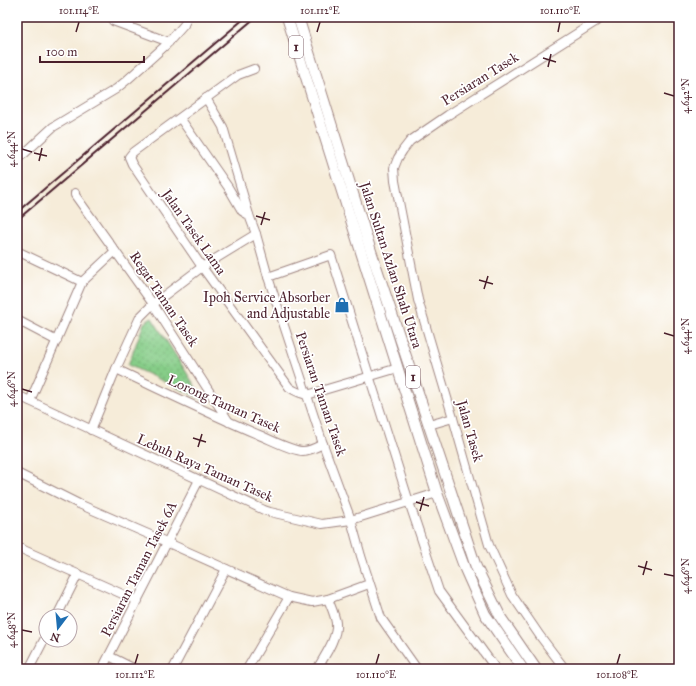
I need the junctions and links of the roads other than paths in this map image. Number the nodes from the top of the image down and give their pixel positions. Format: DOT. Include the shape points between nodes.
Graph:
graph roads {
  1 [pos="287,17"];
  2 [pos="298,17"];
  3 [pos="603,17"];
  4 [pos="113,21"];
  5 [pos="185,21"];
  6 [pos="169,42"];
  7 [pos="254,69"];
  8 [pos="206,98"];
  9 [pos="180,118"];
  10 [pos="17,159"];
  11 [pos="395,181"];
  12 [pos="240,186"];
  13 [pos="228,187"];
  14 [pos="75,193"];
  15 [pos="249,215"];
  16 [pos="256,234"];
  17 [pos="17,250"];
  18 [pos="115,251"];
  19 [pos="202,267"];
  20 [pos="268,276"];
  21 [pos="82,282"];
  22 [pos="152,304"];
  23 [pos="17,320"];
  24 [pos="57,341"];
  25 [pos="398,368"];
  26 [pos="116,369"];
  27 [pos="370,377"];
  28 [pos="307,394"];
  29 [pos="17,395"];
  30 [pos="30,401"];
  31 [pos="453,418"];
  32 [pos="229,422"];
  33 [pos="429,425"];
  34 [pos="91,430"];
  35 [pos="324,444"];
  36 [pos="17,473"];
  37 [pos="199,480"];
  38 [pos="437,493"];
  39 [pos="409,502"];
  40 [pos="351,520"];
  41 [pos="167,542"];
  42 [pos="17,547"];
  43 [pos="226,569"];
  44 [pos="78,574"];
  45 [pos="369,584"];
  46 [pos="289,597"];
  47 [pos="328,599"];
  48 [pos="138,601"];
  49 [pos="61,608"];
  50 [pos="40,648"];
  51 [pos="109,656"];
  52 [pos="29,669"];
  53 [pos="102,669"];
  54 [pos="135,669"];
  55 [pos="173,669"];
  56 [pos="247,669"];
  57 [pos="317,669"];
  58 [pos="418,669"];
  59 [pos="496,669"];
  60 [pos="523,669"];
  61 [pos="536,669"];
  62 [pos="565,669"];
  1 -- 25 [label="main road, Jalan Sultan Azlan Shah Utara / 1"];
  2 -- 33 [label="main road, Jalan Sultan Azlan Shah Utara / 1" via="369,245"];
  3 -- 11 [label="street, Persiaran Tasek" via="410,141 394,168"];
  4 -- 6 [label="street"];
  5 -- 6 [label="street"];
  6 -- 10 [label="street" via="116,89 53,127"];
  7 -- 8 [label="street" via="238,75"];
  8 -- 9 [label="street"];
  8 -- 12 [label="street, Persiaran Taman Tasek" via="224,127"];
  9 -- 13 [label="street"];
  9 -- 19 [label="street, Jalan Tasek Lama" via="129,157"];
  11 -- 31 [label="street, Jalan Tasek" via="418,300"];
  12 -- 13 [label="street"];
  12 -- 15 [label="street, Persiaran Taman Tasek"];
  13 -- 15 [label="street" via="242,211"];
  14 -- 18 [label="street, Regat Taman Tasek"];
  15 -- 16 [label="street, Persiaran Taman Tasek"];
  16 -- 19 [label="street"];
  16 -- 20 [label="street, Persiaran Taman Tasek"];
  17 -- 21 [label="street"];
  18 -- 21 [label="street"];
  18 -- 22 [label="street, Regat Taman Tasek"];
  19 -- 22 [label="street"];
  19 -- 28 [label="street, Jalan Tasek Lama" via="289,388"];
  20 -- 27 [label="street" via="331,255"];
  20 -- 28 [label="street, Persiaran Taman Tasek"];
  21 -- 24 [label="street"];
  22 -- 26 [label="street" via="140,316"];
  22 -- 32 [label="street, Regat Taman Tasek"];
  23 -- 24 [label="street"];
  24 -- 30 [label="street"];
  25 -- 27 [label="street"];
  25 -- 38 [label="main road, Jalan Sultan Azlan Shah Utara / 1"];
  26 -- 32 [label="street, Lorong Taman Tasek"];
  26 -- 34 [label="street"];
  27 -- 28 [label="street"];
  27 -- 39 [label="street"];
  28 -- 35 [label="street, Persiaran Taman Tasek"];
  29 -- 30 [label="street, Lebuh Raya Taman Tasek"];
  30 -- 34 [label="street, Lebuh Raya Taman Tasek"];
  31 -- 33 [label="street"];
  31 -- 62 [label="street, Jalan Tasek" via="490,545 512,595"];
  32 -- 35 [label="street, Lorong Taman Tasek" via="297,450 310,450"];
  33 -- 61 [label="main road, Jalan Sultan Azlan Shah Utara / 1" via="476,567 501,618"];
  34 -- 37 [label="street, Lebuh Raya Taman Tasek"];
  35 -- 40 [label="street, Persiaran Taman Tasek"];
  36 -- 41 [label="street" via="79,504"];
  37 -- 40 [label="street, Lebuh Raya Taman Tasek" via="270,512 322,524"];
  37 -- 41 [label="street, Persiaran Taman Tasek 6A"];
  38 -- 39 [label="street, Lebuh Raya Taman Tasek"];
  38 -- 60 [label="main road, Jalan Sultan Azlan Shah Utara / 1" via="464,569 485,614"];
  39 -- 40 [label="street, Lebuh Raya Taman Tasek"];
  39 -- 59 [label="street" via="439,591"];
  40 -- 45 [label="street, Persiaran Taman Tasek"];
  41 -- 43 [label="street"];
  41 -- 48 [label="street, Persiaran Taman Tasek 6A"];
  42 -- 44 [label="street"];
  43 -- 46 [label="street"];
  43 -- 55 [label="street"];
  44 -- 48 [label="street"];
  44 -- 49 [label="street"];
  45 -- 47 [label="street"];
  45 -- 58 [label="street, Persiaran Taman Tasek" via="381,618"];
  46 -- 47 [label="street" via="312,602"];
  46 -- 56 [label="street"];
  47 -- 57 [label="street" via="336,623 336,633"];
  48 -- 51 [label="street, Persiaran Taman Tasek 6A"];
  50 -- 52 [label="street"];
  51 -- 53 [label="street, Persiaran Taman Tasek 6A"];
  51 -- 54 [label="street"];
}
